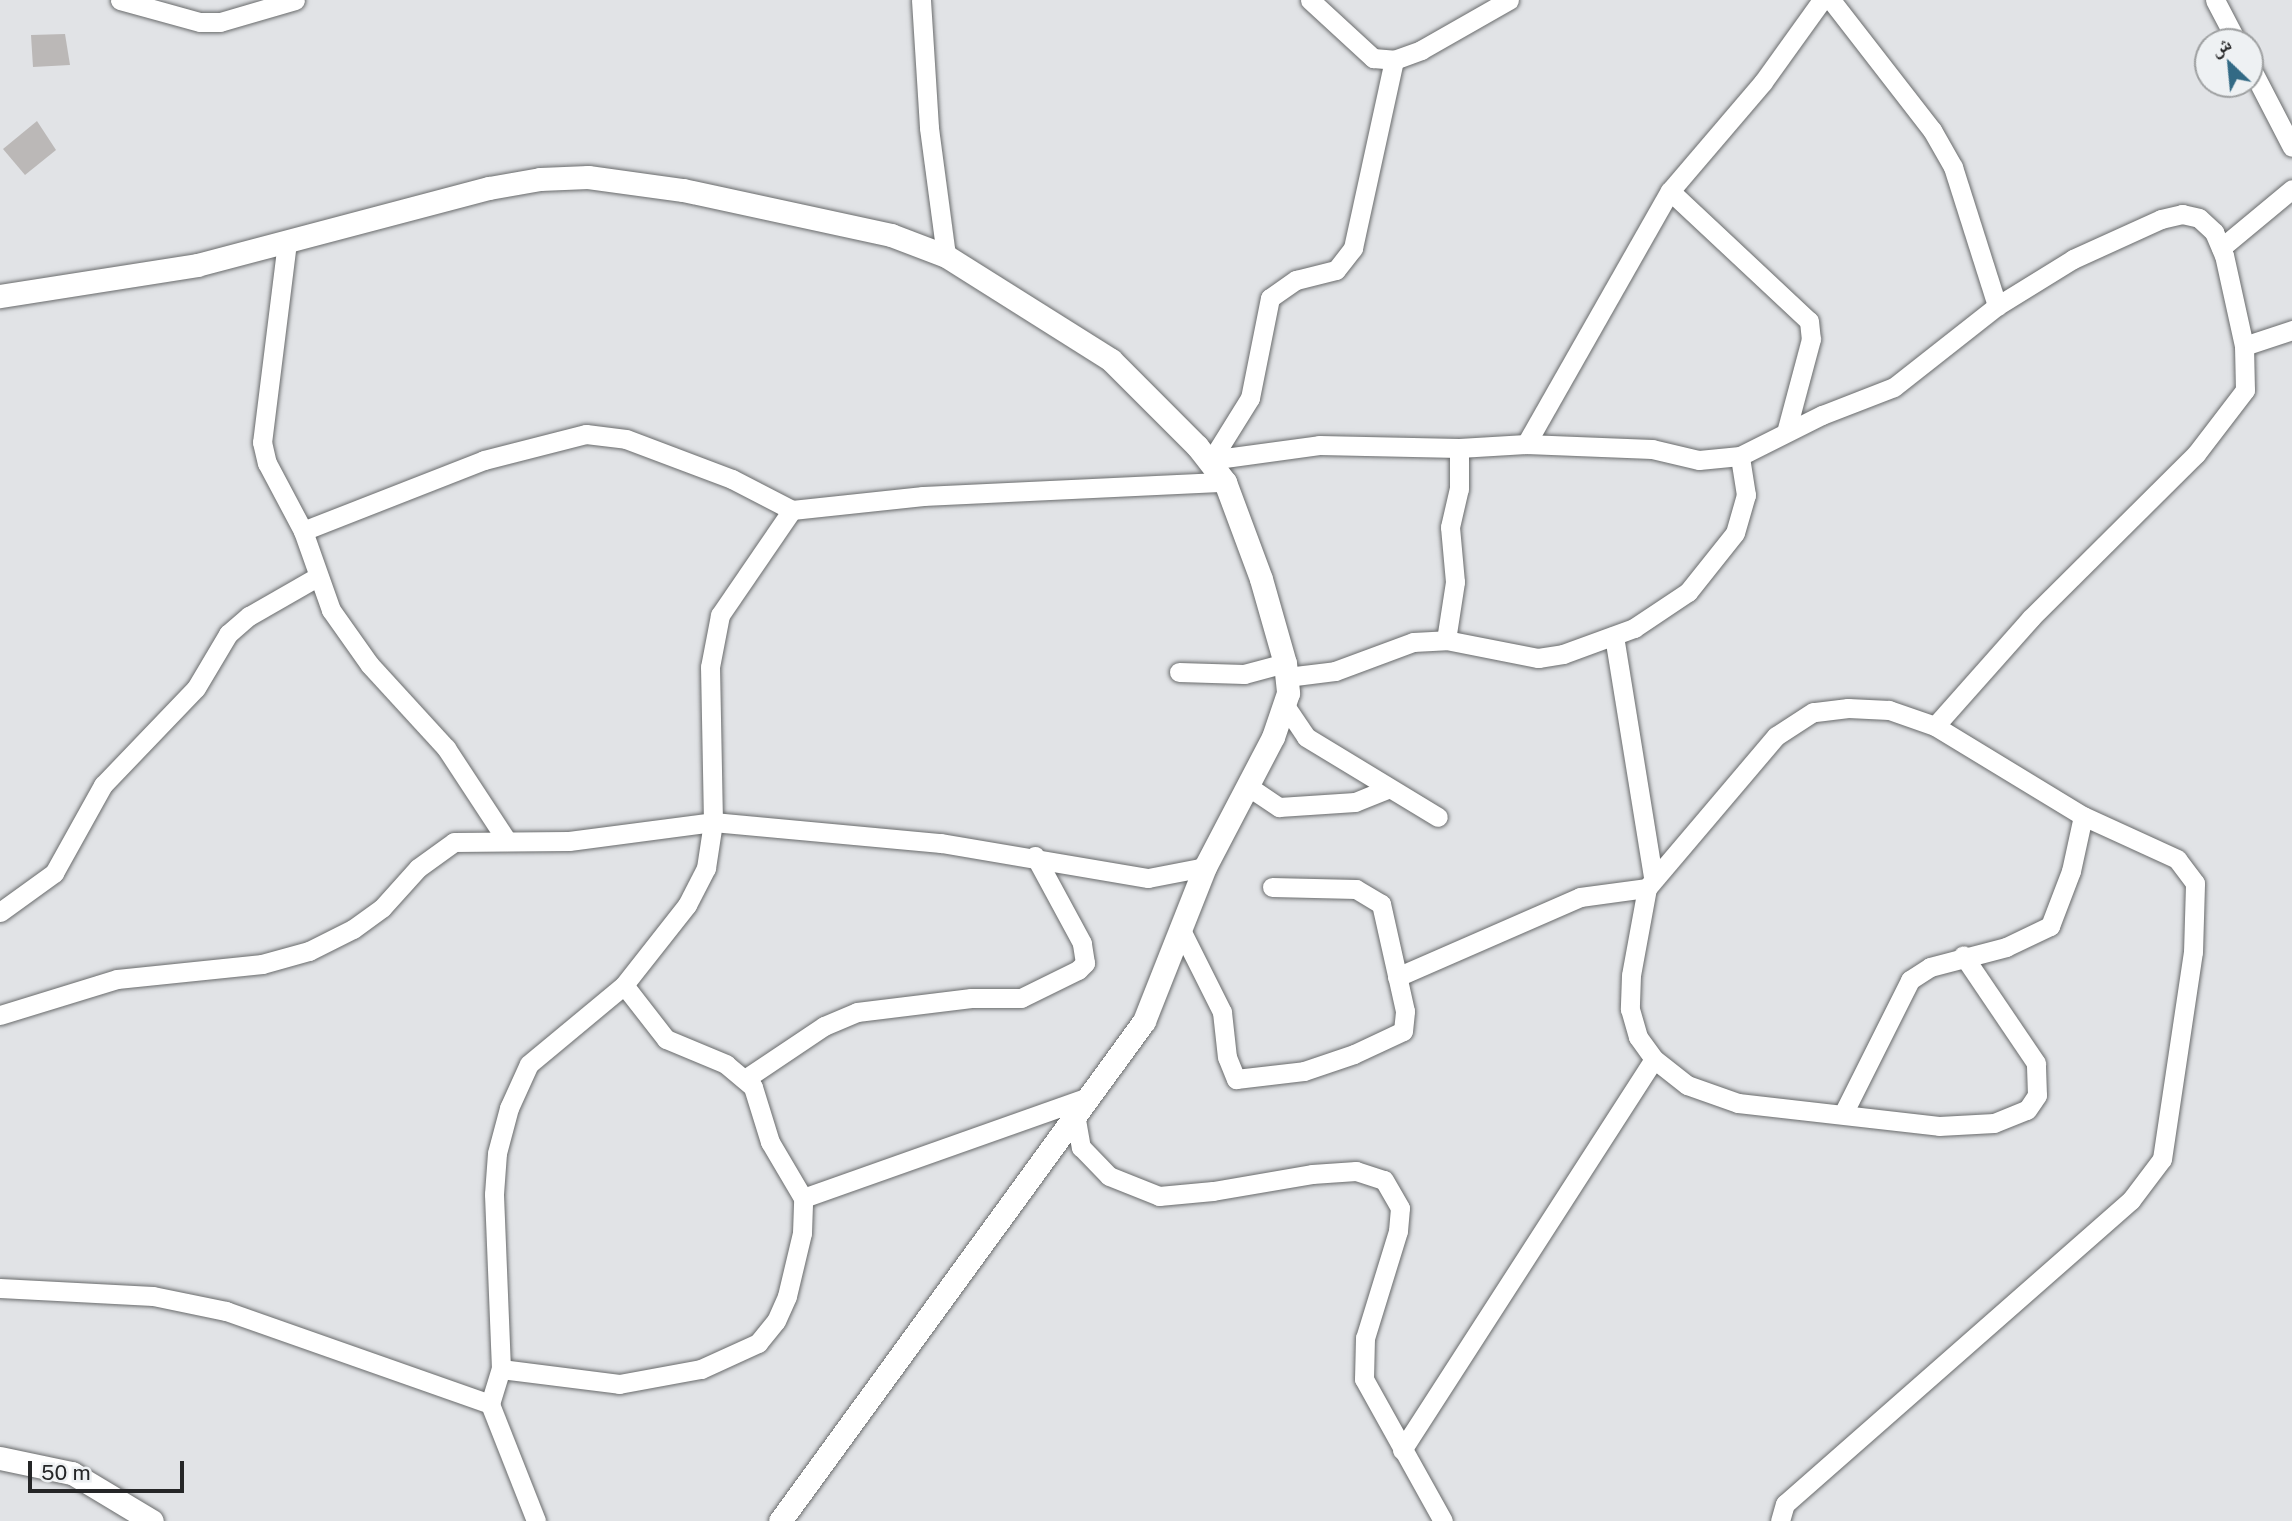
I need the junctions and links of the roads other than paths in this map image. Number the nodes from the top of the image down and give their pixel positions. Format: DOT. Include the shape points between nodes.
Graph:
graph roads {
  1 [pos="120,0"];
  2 [pos="295,0"];
  3 [pos="921,0"];
  4 [pos="1310,0"];
  5 [pos="1509,0"];
  6 [pos="1822,0"];
  7 [pos="1831,0"];
  8 [pos="2215,0"];
  9 [pos="2230,28"];
  10 [pos="1394,60"];
  11 [pos="2264,93"];
  12 [pos="2292,147"];
  13 [pos="2292,189"];
  14 [pos="1670,191"];
  15 [pos="288,242"];
  16 [pos="2221,247"];
  17 [pos="946,256"];
  18 [pos="0,296"];
  19 [pos="1997,306"];
  20 [pos="2292,330"];
  21 [pos="2244,346"];
  22 [pos="1786,432"];
  23 [pos="1526,444"];
  24 [pos="1459,448"];
  25 [pos="1205,453"];
  26 [pos="1740,456"];
  27 [pos="1225,482"];
  28 [pos="792,510"];
  29 [pos="303,531"];
  30 [pos="317,577"];
  31 [pos="1614,636"];
  32 [pos="1446,640"];
  33 [pos="1286,670"];
  34 [pos="1179,671"];
  35 [pos="1286,707"];
  36 [pos="1935,726"];
  37 [pos="1249,787"];
  38 [pos="1387,789"];
  39 [pos="2083,816"];
  40 [pos="1438,817"];
  41 [pos="713,822"];
  42 [pos="507,841"];
  43 [pos="1035,856"];
  44 [pos="1205,867"];
  45 [pos="1650,882"];
  46 [pos="1272,887"];
  47 [pos="0,912"];
  48 [pos="1181,930"];
  49 [pos="1963,955"];
  50 [pos="1398,977"];
  51 [pos="624,985"];
  52 [pos="0,1015"];
  53 [pos="1654,1059"];
  54 [pos="745,1079"];
  55 [pos="1082,1105"];
  56 [pos="1844,1112"];
  57 [pos="803,1198"];
  58 [pos="0,1288"];
  59 [pos="501,1369"];
  60 [pos="490,1404"];
  61 [pos="1402,1450"];
  62 [pos="0,1458"];
  63 [pos="152,1521"];
  64 [pos="536,1521"];
  65 [pos="780,1521"];
  66 [pos="1443,1521"];
  67 [pos="1780,1521"];
  1 -- 2 [label="street" via="220,22"];
  3 -- 17 [label="street" via="929,128"];
  4 -- 10 [label="street" via="1373,58"];
  5 -- 10 [label="street" via="1431,45"];
  6 -- 14 [label="street" via="1762,82"];
  7 -- 19 [label="street" via="1932,130 1953,167"];
  8 -- 9 [label="street"];
  10 -- 25 [label="street" via="1353,248 1336,270 1296,280 1270,298 1250,398"];
  11 -- 12 [label="street"];
  13 -- 16 [label="street"];
  14 -- 22 [label="street" via="1809,321 1811,339"];
  14 -- 23 [label="street"];
  15 -- 17 [label="street" via="489,188 588,177 791,212 891,235"];
  15 -- 18 [label="street" via="116,281"];
  15 -- 29 [label="street" via="262,442 267,463"];
  16 -- 19 [label="street" via="2199,218 2182,214 2161,219 2073,259"];
  16 -- 21 [label="street"];
  17 -- 25 [label="street" via="1111,360"];
  19 -- 22 [label="street" via="1900,383"];
  20 -- 21 [label="street"];
  21 -- 36 [label="street" via="2245,390 2234,410 2196,454 2031,618"];
  22 -- 26 [label="street"];
  23 -- 24 [label="street"];
  23 -- 26 [label="street" via="1652,449 1699,460"];
  24 -- 25 [label="street" via="1319,445"];
  24 -- 32 [label="street" via="1458,489 1450,527 1455,582"];
  25 -- 27 [label="street"];
  26 -- 31 [label="street" via="1746,495 1735,533 1688,592 1660,615"];
  27 -- 28 [label="street" via="923,496"];
  27 -- 33 [label="street" via="1261,579"];
  28 -- 29 [label="street" via="732,479 626,439 586,434 484,460"];
  28 -- 41 [label="street" via="720,615 710,667"];
  29 -- 30 [label="street"];
  30 -- 42 [label="street" via="331,610 352,640 446,748"];
  30 -- 47 [label="street" via="249,616 228,634 196,688 103,785 54,873"];
  31 -- 32 [label="street" via="1538,658"];
  31 -- 45 [label="street"];
  32 -- 33 [label="street" via="1413,642 1335,671"];
  33 -- 34 [label="street" via="1244,674"];
  33 -- 35 [label="street"];
  35 -- 37 [label="street"];
  35 -- 38 [label="street" via="1306,737"];
  36 -- 39 [label="street"];
  36 -- 45 [label="street" via="1889,710 1813,712 1776,736"];
  37 -- 38 [label="street" via="1279,807 1355,802"];
  37 -- 44 [label="street"];
  38 -- 40 [label="street"];
  39 -- 49 [label="street" via="2071,871 2050,926 2006,947"];
  39 -- 67 [label="street" via="2177,859 2195,883 2193,952 2162,1159 2130,1200 1785,1504"];
  41 -- 42 [label="street" via="569,841"];
  41 -- 43 [label="street"];
  41 -- 51 [label="street" via="706,868 687,905"];
  42 -- 52 [label="street" via="454,842 439,850 382,908 354,929 309,951 262,964 117,979"];
  43 -- 44 [label="street" via="1148,878"];
  43 -- 54 [label="street" via="1082,943 1085,963 1077,970 1021,998 959,999 857,1012 824,1026"];
  44 -- 48 [label="street"];
  45 -- 50 [label="street" via="1580,897"];
  45 -- 53 [label="street" via="1636,928 1630,1009 1638,1037"];
  46 -- 50 [label="street" via="1337,887 1371,895 1387,918"];
  48 -- 50 [label="street" via="1209,978 1222,1012 1230,1068 1242,1081 1304,1071 1403,1031 1405,1012"];
  48 -- 55 [label="street" via="1144,1021"];
  49 -- 56 [label="street" via="1910,980"];
  49 -- 56 [label="street" via="2036,1063 2037,1095 2027,1110 1994,1122 1939,1126"];
  51 -- 54 [label="street" via="666,1039 726,1064"];
  51 -- 59 [label="street" via="529,1064 509,1108 497,1153 494,1194"];
  53 -- 56 [label="street" via="1688,1085 1738,1103"];
  53 -- 61 [label="street"];
  54 -- 57 [label="street" via="760,1102 770,1142"];
  55 -- 57 [label="street"];
  55 -- 61 [label="street" via="1081,1147 1109,1176 1159,1196 1312,1174 1356,1171 1384,1180 1400,1208 1398,1231 1361,1359 1364,1379"];
  55 -- 65 [label="street"];
  57 -- 59 [label="street" via="802,1233 786,1296 776,1321 758,1343 701,1369 619,1384"];
  58 -- 60 [label="street" via="153,1296 226,1311"];
  59 -- 60 [label="street"];
  60 -- 64 [label="street"];
  61 -- 66 [label="street"];
  62 -- 63 [label="street" via="72,1473"];
}
